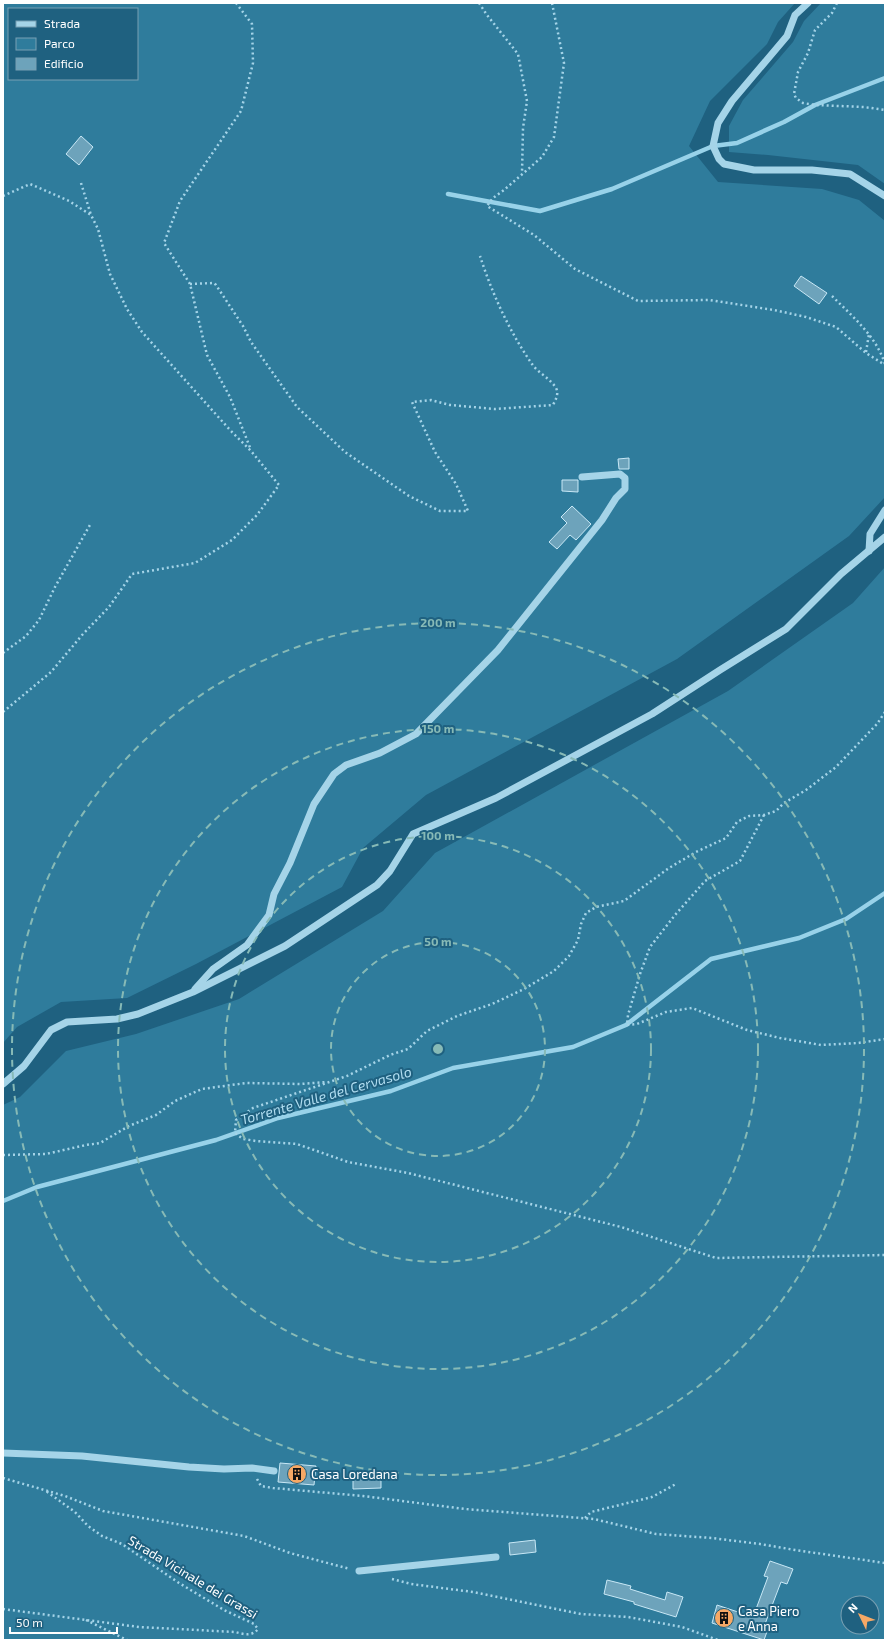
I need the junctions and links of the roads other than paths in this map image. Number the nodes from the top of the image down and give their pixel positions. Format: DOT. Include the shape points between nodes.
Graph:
graph roads {
  1 [pos="808,3"];
  2 [pos="885,196"];
  3 [pos="582,477"];
  4 [pos="885,510"];
  5 [pos="885,537"];
  6 [pos="869,551"];
  7 [pos="192,992"];
  8 [pos="3,1084"];
  9 [pos="3,1453"];
  10 [pos="274,1471"];
  11 [pos="496,1557"];
  12 [pos="358,1571"];
  1 -- 2 [label="street" via="795,15 787,36 732,101 718,123 713,146 724,164 754,170 812,170 850,174"];
  3 -- 7 [label="street" via="620,474 625,478 625,489 498,650 416,734 380,753 346,765 334,774 314,804 290,863 274,894 268,915 247,945 213,969"];
  4 -- 6 [label="street" via="870,534"];
  5 -- 6 [label="street"];
  6 -- 7 [label="street" via="841,574 786,629 652,714 496,798 413,834 390,871 377,885 285,946"];
  7 -- 8 [label="street" via="138,1014 116,1019 67,1022 51,1030 24,1066"];
  9 -- 10 [label="street"];
  11 -- 12 [label="street"];
}
